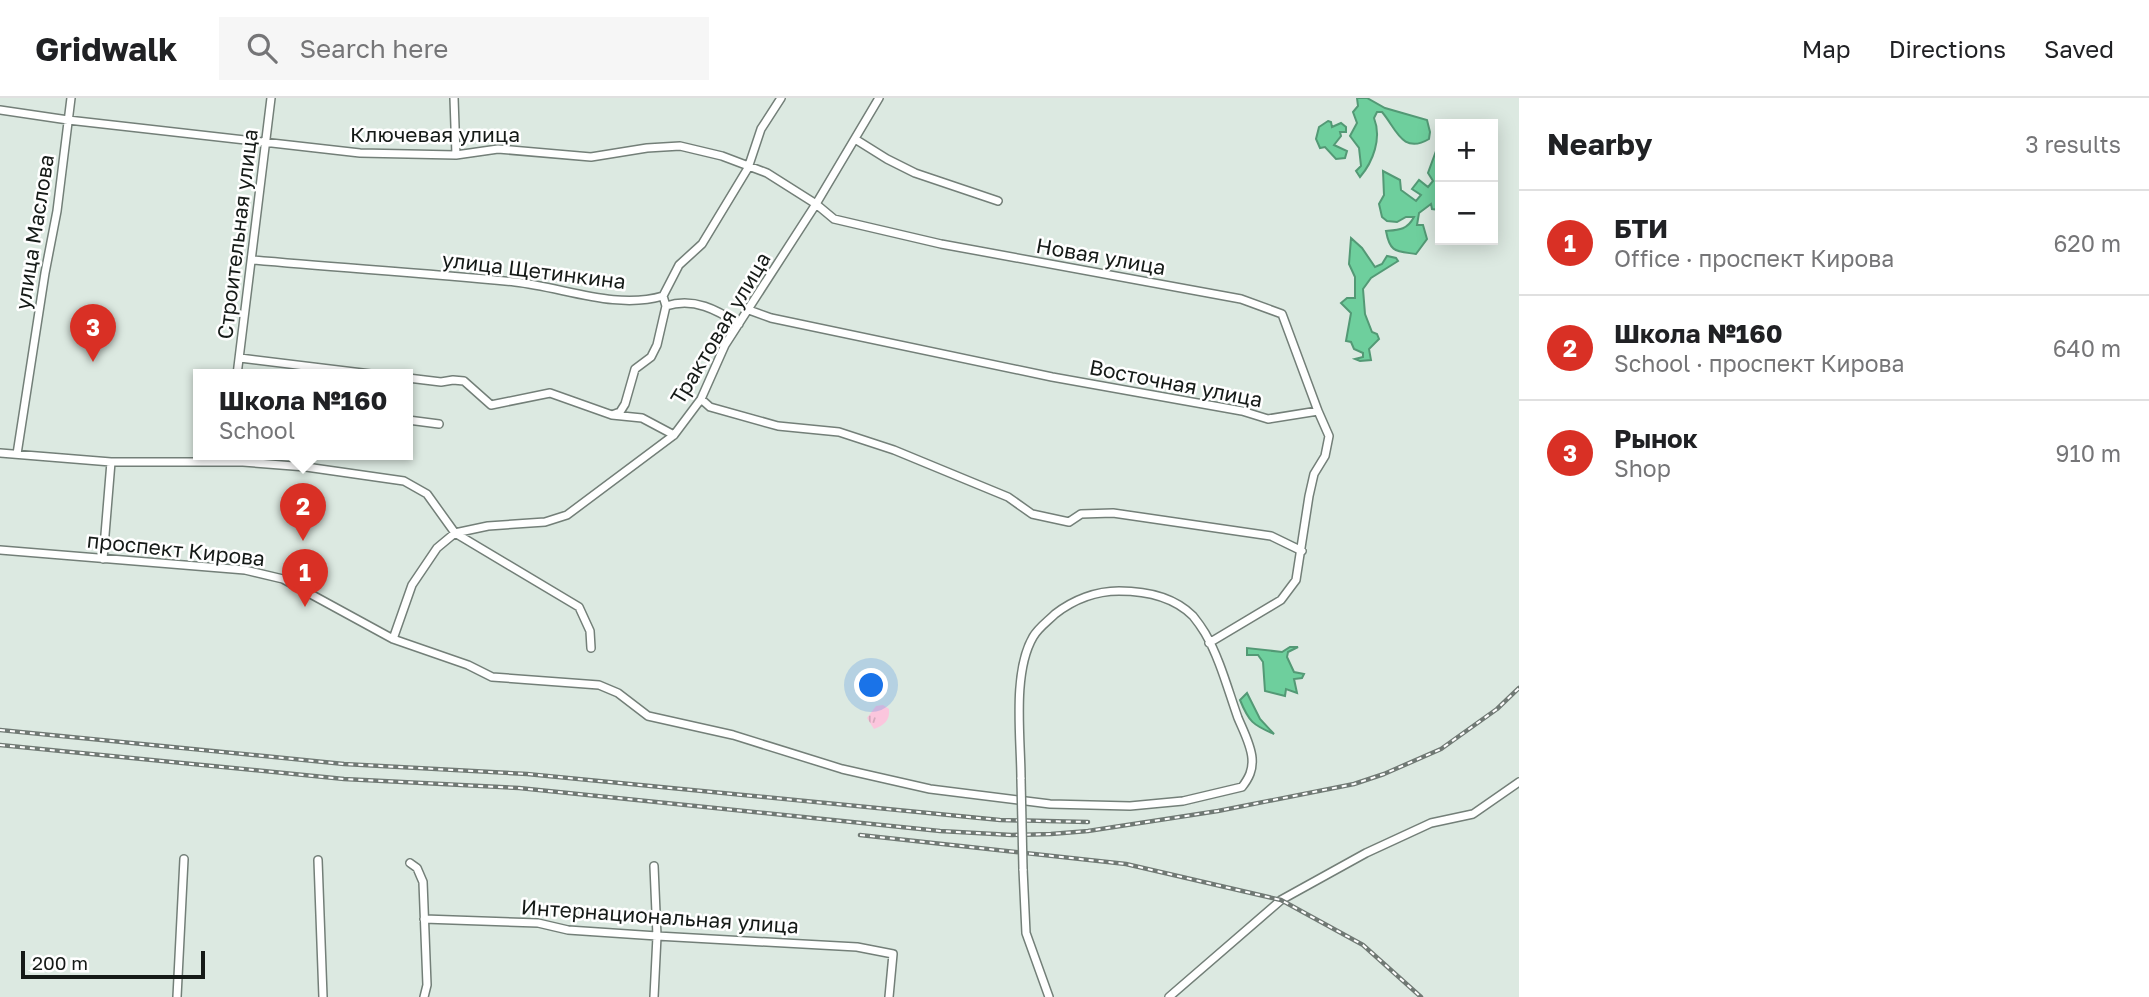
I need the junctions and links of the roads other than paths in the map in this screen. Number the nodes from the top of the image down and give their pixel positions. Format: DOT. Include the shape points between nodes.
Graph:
graph roads {
  1 [pos="71,98"];
  2 [pos="271,98"];
  3 [pos="454,98"];
  4 [pos="780,98"];
  5 [pos="879,98"];
  6 [pos="0,110"];
  7 [pos="68,120"];
  8 [pos="855,139"];
  9 [pos="266,143"];
  10 [pos="456,155"];
  11 [pos="748,167"];
  12 [pos="998,201"];
  13 [pos="816,204"];
  14 [pos="253,260"];
  15 [pos="663,296"];
  16 [pos="666,306"];
  17 [pos="749,310"];
  18 [pos="739,324"];
  19 [pos="240,358"];
  20 [pos="238,369"];
  21 [pos="330,369"];
  22 [pos="413,379"];
  23 [pos="701,399"];
  24 [pos="1318,411"];
  25 [pos="611,415"];
  26 [pos="413,421"];
  27 [pos="439,424"];
  28 [pos="674,435"];
  29 [pos="0,453"];
  30 [pos="17,454"];
  31 [pos="193,459"];
  32 [pos="242,460"];
  33 [pos="111,462"];
  34 [pos="455,533"];
  35 [pos="0,550"];
  36 [pos="1302,551"];
  37 [pos="103,559"];
  38 [pos="393,639"];
  39 [pos="1209,642"];
  40 [pos="591,648"];
  41 [pos="1519,782"];
  42 [pos="184,859"];
  43 [pos="318,860"];
  44 [pos="410,863"];
  45 [pos="654,866"];
  46 [pos="425,919"];
  47 [pos="657,936"];
  48 [pos="177,997"];
  49 [pos="323,997"];
  50 [pos="424,997"];
  51 [pos="654,997"];
  52 [pos="889,997"];
  53 [pos="1049,997"];
  54 [pos="1169,997"];
  1 -- 7 [label="street, улица Маслова"];
  2 -- 9 [label="street, Строительная улица"];
  3 -- 10 [label="street"];
  4 -- 11 [label="street" via="761,129"];
  5 -- 8 [label="street, Трактовая улица"];
  6 -- 7 [label="street, Ключевая улица"];
  7 -- 9 [label="street, Ключевая улица"];
  7 -- 30 [label="street, улица Маслова"];
  8 -- 12 [label="street" via="915,173"];
  8 -- 13 [label="street, Трактовая улица"];
  9 -- 10 [label="street, Ключевая улица" via="360,153"];
  9 -- 14 [label="street, Строительная улица"];
  10 -- 11 [label="street, Ключевая улица" via="498,149 591,157 680,146"];
  11 -- 13 [label="street, Ключевая улица" via="767,173"];
  11 -- 15 [label="street" via="702,244 679,265"];
  13 -- 17 [label="street, Трактовая улица"];
  13 -- 24 [label="street, Новая улица" via="834,219 941,244 1241,299 1282,314"];
  14 -- 15 [label="street, улица Щетинкина" via="518,282 618,299 646,301"];
  14 -- 19 [label="street, Строительная улица"];
  15 -- 16 [label="street"];
  16 -- 18 [label="street" via="676,302 704,305"];
  16 -- 25 [label="street" via="652,358 635,369 625,404"];
  17 -- 18 [label="street, Трактовая улица"];
  17 -- 24 [label="street, Восточная улица" via="1268,419"];
  18 -- 23 [label="street, Трактовая улица"];
  19 -- 20 [label="street, Строительная улица"];
  19 -- 21 [label="street"];
  22 -- 25 [label="street" via="464,381 491,405 550,393"];
  23 -- 28 [label="street, Трактовая улица"];
  23 -- 36 [label="street" via="710,407 746,418 839,432 894,450 1008,497 1032,514 1069,522 1081,514 1113,513 1250,532"];
  24 -- 36 [label="street" via="1329,436 1325,456 1314,474"];
  25 -- 28 [label="street" via="642,418"];
  26 -- 27 [label="street"];
  28 -- 34 [label="street, Трактовая улица" via="567,515"];
  29 -- 30 [label="street"];
  30 -- 33 [label="street"];
  31 -- 33 [label="street"];
  32 -- 34 [label="street" via="404,481 426,494"];
  33 -- 37 [label="street"];
  34 -- 38 [label="street" via="437,548 412,585"];
  34 -- 40 [label="street" via="579,607 590,631"];
  35 -- 37 [label="street, проспект Кирова"];
  36 -- 39 [label="street" via="1296,580 1281,600"];
  37 -- 38 [label="street, проспект Кирова" via="245,570 283,579"];
  38 -- 39 [label="street, проспект Кирова" via="492,677 599,685 648,716 930,789 1050,804 1130,806 1230,791 1242,787 1250,777 1252,754"];
  39 -- 53 [label="street, bridge" via="1193,616 1177,604 1132,591 1083,598 1064,607 1033,637 1024,663 1021,695 1023,869 1026,933"];
  41 -- 54 [label="street" via="1474,814 1431,823 1281,900"];
  42 -- 48 [label="street"];
  43 -- 49 [label="street"];
  44 -- 46 [label="street" via="423,882"];
  45 -- 47 [label="street"];
  46 -- 47 [label="street, Интернациональная улица" via="538,923 568,930"];
  46 -- 50 [label="street"];
  47 -- 51 [label="street"];
  47 -- 52 [label="street, Интернациональная улица" via="856,947 893,954"];
}
